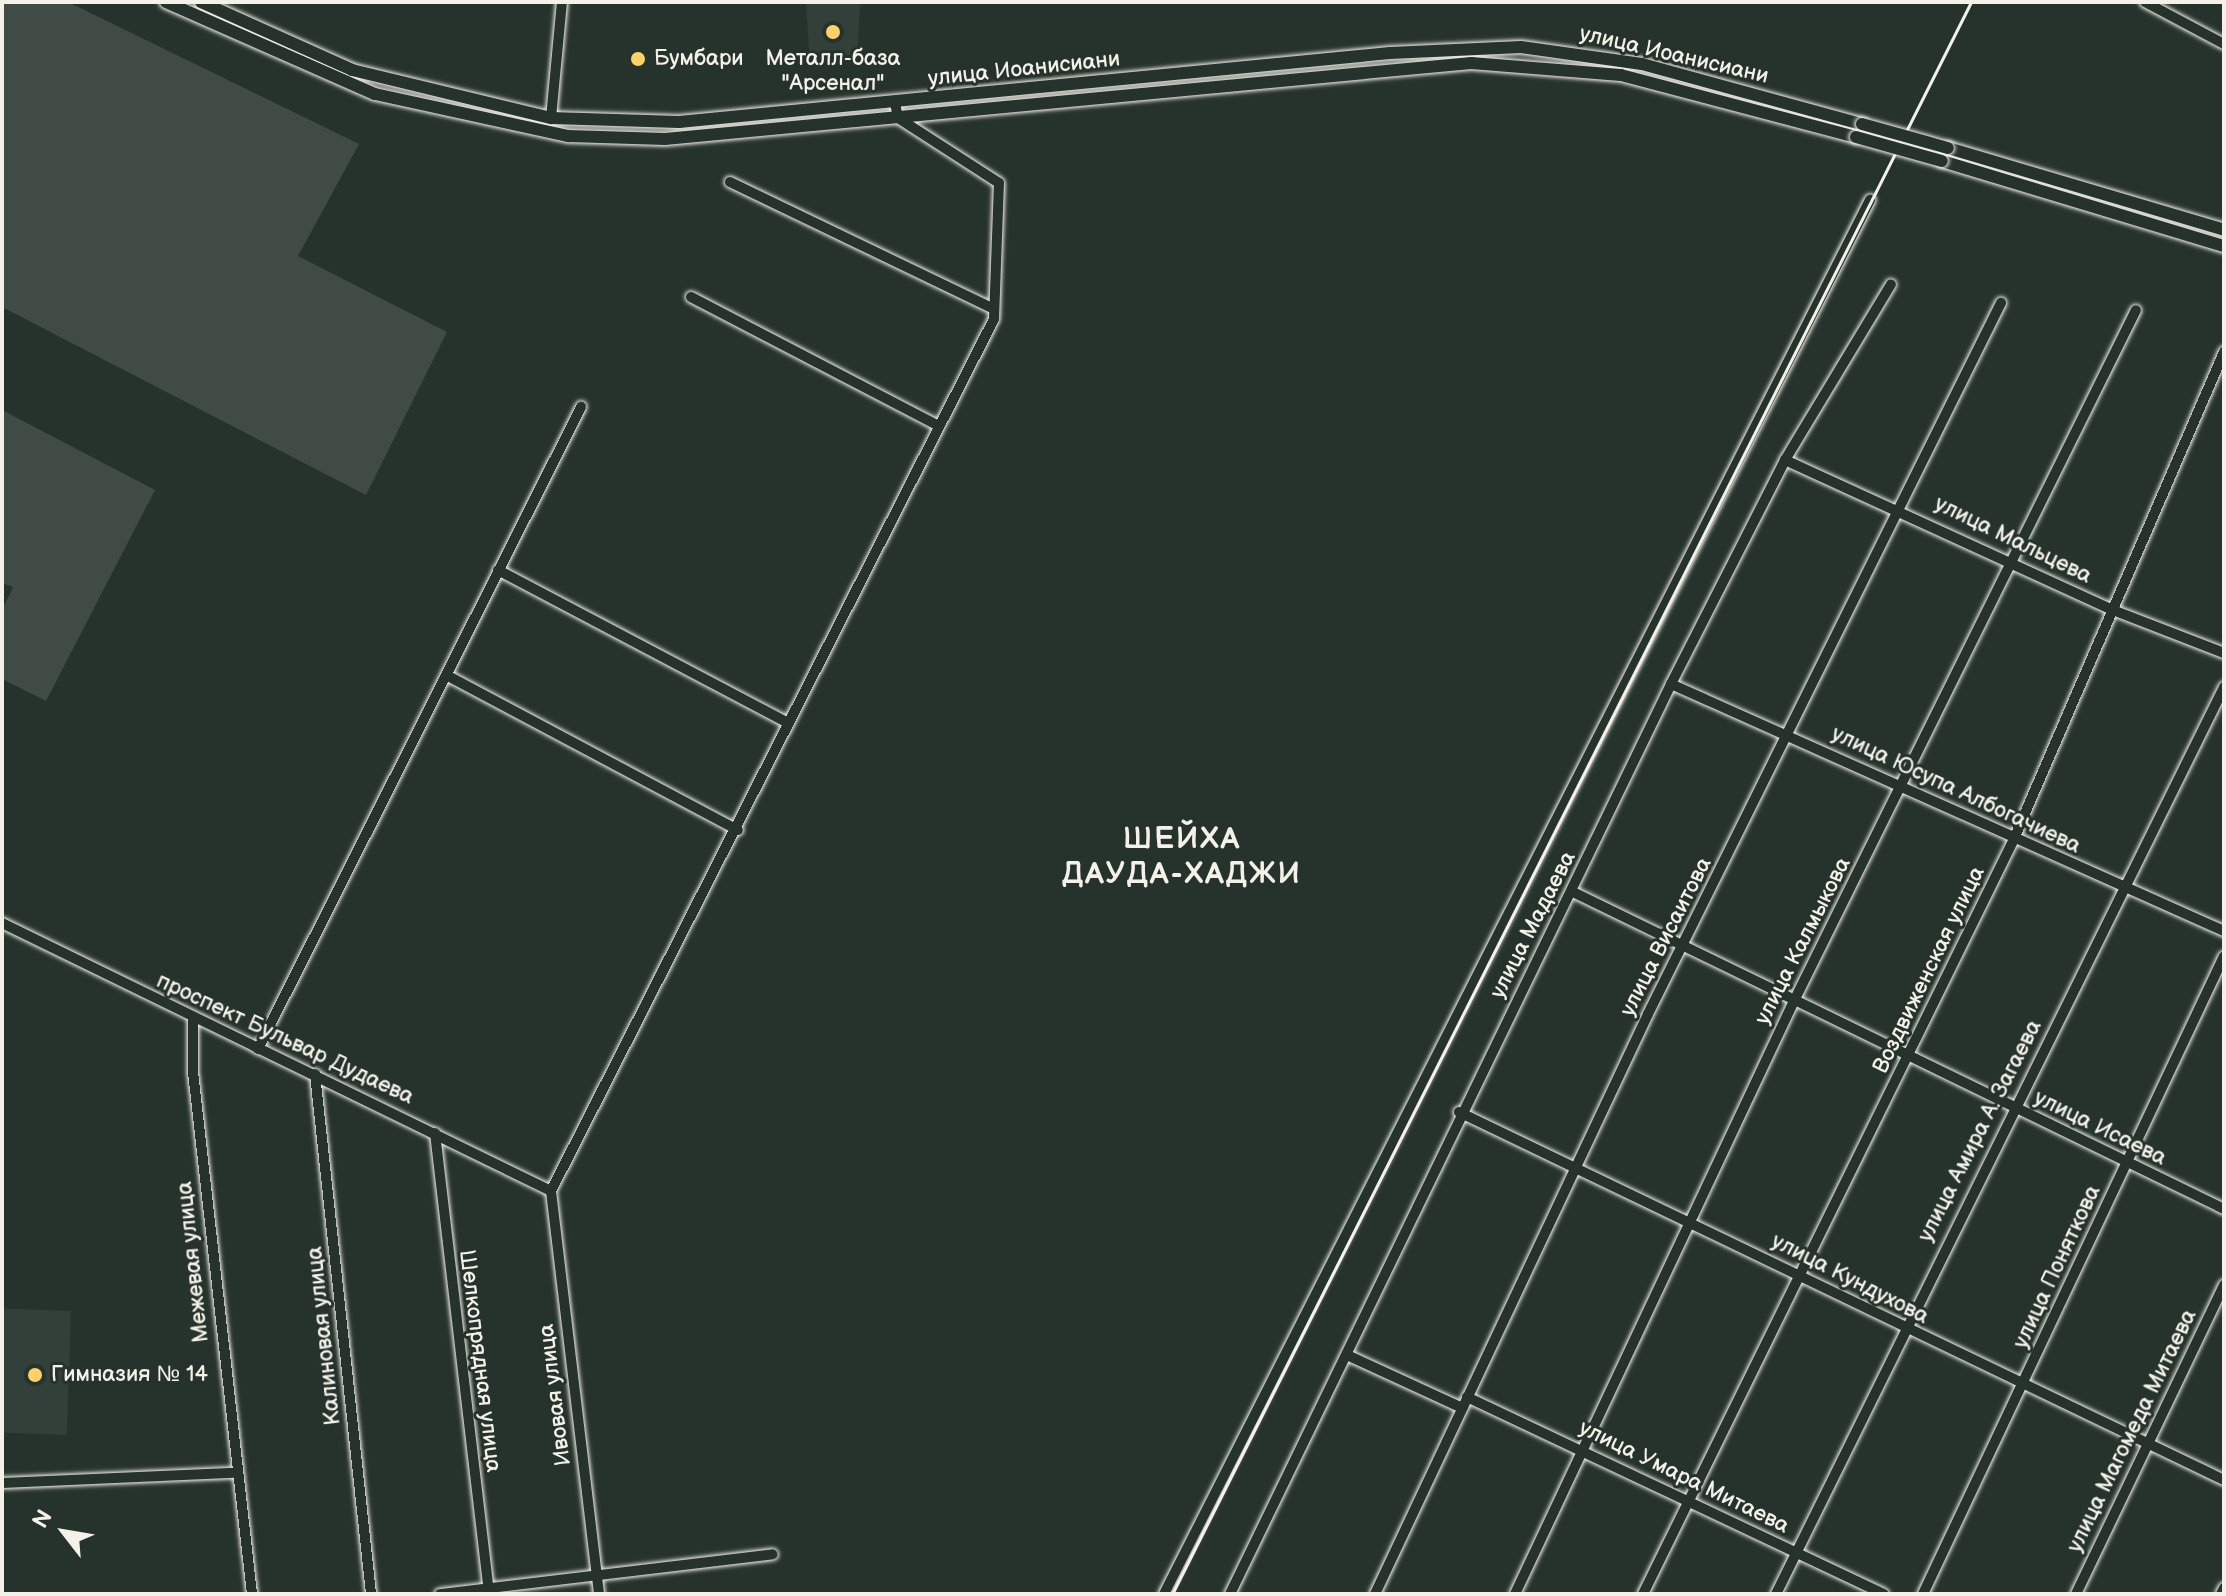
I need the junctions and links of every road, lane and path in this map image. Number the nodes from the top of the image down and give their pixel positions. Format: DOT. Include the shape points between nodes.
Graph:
graph roads {
  1 [pos="166,2"];
  2 [pos="201,2"];
  3 [pos="562,2"];
  4 [pos="2145,2"];
  5 [pos="2224,44"];
  6 [pos="895,103"];
  7 [pos="551,118"];
  8 [pos="898,118"];
  9 [pos="730,182"];
  10 [pos="1870,200"];
  11 [pos="2224,230"];
  12 [pos="2224,246"];
  13 [pos="1891,284"];
  14 [pos="691,297"];
  15 [pos="2001,303"];
  16 [pos="994,309"];
  17 [pos="2136,310"];
  18 [pos="2224,352"];
  19 [pos="581,407"];
  20 [pos="937,425"];
  21 [pos="1785,460"];
  22 [pos="1903,508"];
  23 [pos="2014,563"];
  24 [pos="498,570"];
  25 [pos="2110,609"];
  26 [pos="2224,653"];
  27 [pos="450,677"];
  28 [pos="1671,684"];
  29 [pos="2224,687"];
  30 [pos="788,723"];
  31 [pos="1791,737"];
  32 [pos="1902,788"];
  33 [pos="738,830"];
  34 [pos="2013,841"];
  35 [pos="2126,888"];
  36 [pos="1573,892"];
  37 [pos="2,923"];
  38 [pos="2224,931"];
  39 [pos="1684,945"];
  40 [pos="2224,956"];
  41 [pos="1793,1003"];
  42 [pos="193,1020"];
  43 [pos="258,1049"];
  44 [pos="1908,1059"];
  45 [pos="315,1074"];
  46 [pos="2012,1108"];
  47 [pos="1459,1112"];
  48 [pos="435,1133"];
  49 [pos="2128,1165"];
  50 [pos="1579,1168"];
  51 [pos="551,1191"];
  52 [pos="2224,1209"];
  53 [pos="1688,1221"];
  54 [pos="1801,1276"];
  55 [pos="2224,1285"];
  56 [pos="1904,1329"];
  57 [pos="1347,1355"];
  58 [pos="2022,1387"];
  59 [pos="1467,1397"];
  60 [pos="1462,1408"];
  61 [pos="2148,1446"];
  62 [pos="1580,1447"];
  63 [pos="235,1473"];
  64 [pos="2224,1480"];
  65 [pos="2,1483"];
  66 [pos="1690,1498"];
  67 [pos="1795,1553"];
  68 [pos="773,1554"];
  69 [pos="596,1574"];
  70 [pos="2224,1588"];
  71 [pos="489,1591"];
  72 [pos="252,1594"];
  73 [pos="371,1594"];
  74 [pos="440,1594"];
  75 [pos="599,1594"];
  76 [pos="1164,1594"];
  77 [pos="1230,1594"];
  78 [pos="1375,1594"];
  79 [pos="1515,1594"];
  80 [pos="1643,1594"];
  81 [pos="1776,1594"];
  82 [pos="1884,1594"];
  83 [pos="1923,1594"];
  84 [pos="2076,1594"];
  85 [pos="2221,1594"];
  1 -- 8 [label="main road" via="343,83 514,129 665,139"];
  2 -- 7 [label="main road, улица Иоанисиани" via="352,70"];
  3 -- 7 [label="street"];
  4 -- 5 [label="street"];
  6 -- 7 [label="main road, улица Иоанисиани" via="679,122"];
  6 -- 8 [label="street"];
  6 -- 11 [label="main road, улица Иоанисиани, bridge" via="1363,55 1521,47 1642,64"];
  8 -- 12 [label="main road, bridge" via="1471,63 1621,75 1942,161"];
  8 -- 16 [label="street" via="999,183"];
  9 -- 16 [label="street"];
  10 -- 76 [label="street"];
  13 -- 21 [label="street, улица Мадаева"];
  14 -- 20 [label="street"];
  15 -- 22 [label="street, улица Висаитова"];
  16 -- 20 [label="street"];
  17 -- 23 [label="street, улица Калмыкова"];
  18 -- 25 [label="street, Воздвиженская улица"];
  19 -- 24 [label="street"];
  20 -- 30 [label="street"];
  21 -- 22 [label="street, улица Мальцева"];
  21 -- 28 [label="street, улица Мадаева"];
  22 -- 23 [label="street, улица Мальцева"];
  22 -- 31 [label="street, улица Висаитова"];
  23 -- 25 [label="street, улица Мальцева"];
  23 -- 32 [label="street, улица Калмыкова"];
  24 -- 27 [label="street"];
  24 -- 30 [label="street"];
  25 -- 26 [label="street, улица Мальцева"];
  25 -- 34 [label="street, Воздвиженская улица"];
  27 -- 33 [label="street"];
  27 -- 43 [label="street"];
  28 -- 31 [label="street, улица Юсупа Албогачиева"];
  28 -- 36 [label="street, улица Мадаева"];
  29 -- 35 [label="street, улица Амира А. Загаева"];
  30 -- 33 [label="street"];
  31 -- 32 [label="street, улица Юсупа Албогачиева"];
  31 -- 39 [label="street, улица Висаитова"];
  32 -- 34 [label="street, улица Юсупа Албогачиева"];
  32 -- 41 [label="street, улица Калмыкова"];
  33 -- 51 [label="street"];
  34 -- 35 [label="street, улица Юсупа Албогачиева"];
  34 -- 44 [label="street, Воздвиженская улица"];
  35 -- 38 [label="street, улица Юсупа Албогачиева"];
  35 -- 46 [label="street, улица Амира А. Загаева"];
  36 -- 39 [label="street, улица Исаева"];
  36 -- 47 [label="street, улица Мадаева"];
  37 -- 42 [label="street, проспект Бульвар Дудаева"];
  39 -- 41 [label="street, улица Исаева"];
  39 -- 50 [label="street, улица Висаитова"];
  40 -- 49 [label="street, улица Поняткова"];
  41 -- 44 [label="street, улица Исаева"];
  41 -- 53 [label="street, улица Калмыкова"];
  42 -- 43 [label="street, проспект Бульвар Дудаева"];
  42 -- 63 [label="street, Межевая улица"];
  43 -- 45 [label="street, проспект Бульвар Дудаева"];
  44 -- 46 [label="street, улица Исаева"];
  44 -- 54 [label="street, Воздвиженская улица"];
  45 -- 48 [label="street, проспект Бульвар Дудаева"];
  45 -- 73 [label="street, Калиновая улица"];
  46 -- 49 [label="street, улица Исаева"];
  46 -- 56 [label="street, улица Амира А. Загаева"];
  47 -- 50 [label="street, улица Кундухова"];
  47 -- 57 [label="street, улица Мадаева"];
  48 -- 51 [label="street, проспект Бульвар Дудаева"];
  48 -- 71 [label="street, Шелкопрядная улица"];
  49 -- 52 [label="street, улица Исаева"];
  49 -- 58 [label="street, улица Поняткова"];
  50 -- 53 [label="street, улица Кундухова"];
  50 -- 59 [label="street, улица Висаитова"];
  51 -- 69 [label="street, Ивовая улица"];
  53 -- 54 [label="street, улица Кундухова"];
  53 -- 62 [label="street, улица Калмыкова"];
  54 -- 56 [label="street, улица Кундухова"];
  54 -- 66 [label="street, Воздвиженская улица"];
  55 -- 61 [label="street, улица Магомеда Митаева"];
  56 -- 58 [label="street, улица Кундухова"];
  56 -- 67 [label="street, улица Амира А. Загаева"];
  57 -- 60 [label="street"];
  57 -- 77 [label="street, улица Мадаева"];
  58 -- 61 [label="street, улица Кундухова"];
  58 -- 83 [label="street, улица Поняткова"];
  59 -- 60 [label="street, улица Висаитова"];
  59 -- 62 [label="street, улица Умара Митаева"];
  60 -- 78 [label="street, улица Висаитова"];
  61 -- 64 [label="street, улица Кундухова"];
  61 -- 84 [label="street, улица Магомеда Митаева"];
  62 -- 66 [label="street, улица Умара Митаева"];
  62 -- 79 [label="street, улица Калмыкова"];
  63 -- 65 [label="street"];
  63 -- 72 [label="street, Межевая улица"];
  66 -- 67 [label="street, улица Умара Митаева"];
  66 -- 80 [label="street, Воздвиженская улица"];
  67 -- 81 [label="street, улица Амира А. Загаева"];
  67 -- 82 [label="street, улица Умара Митаева"];
  68 -- 69 [label="street"];
  69 -- 71 [label="street"];
  69 -- 75 [label="street, Ивовая улица"];
  70 -- 85 [label="street"];
  71 -- 74 [label="street"];
}
